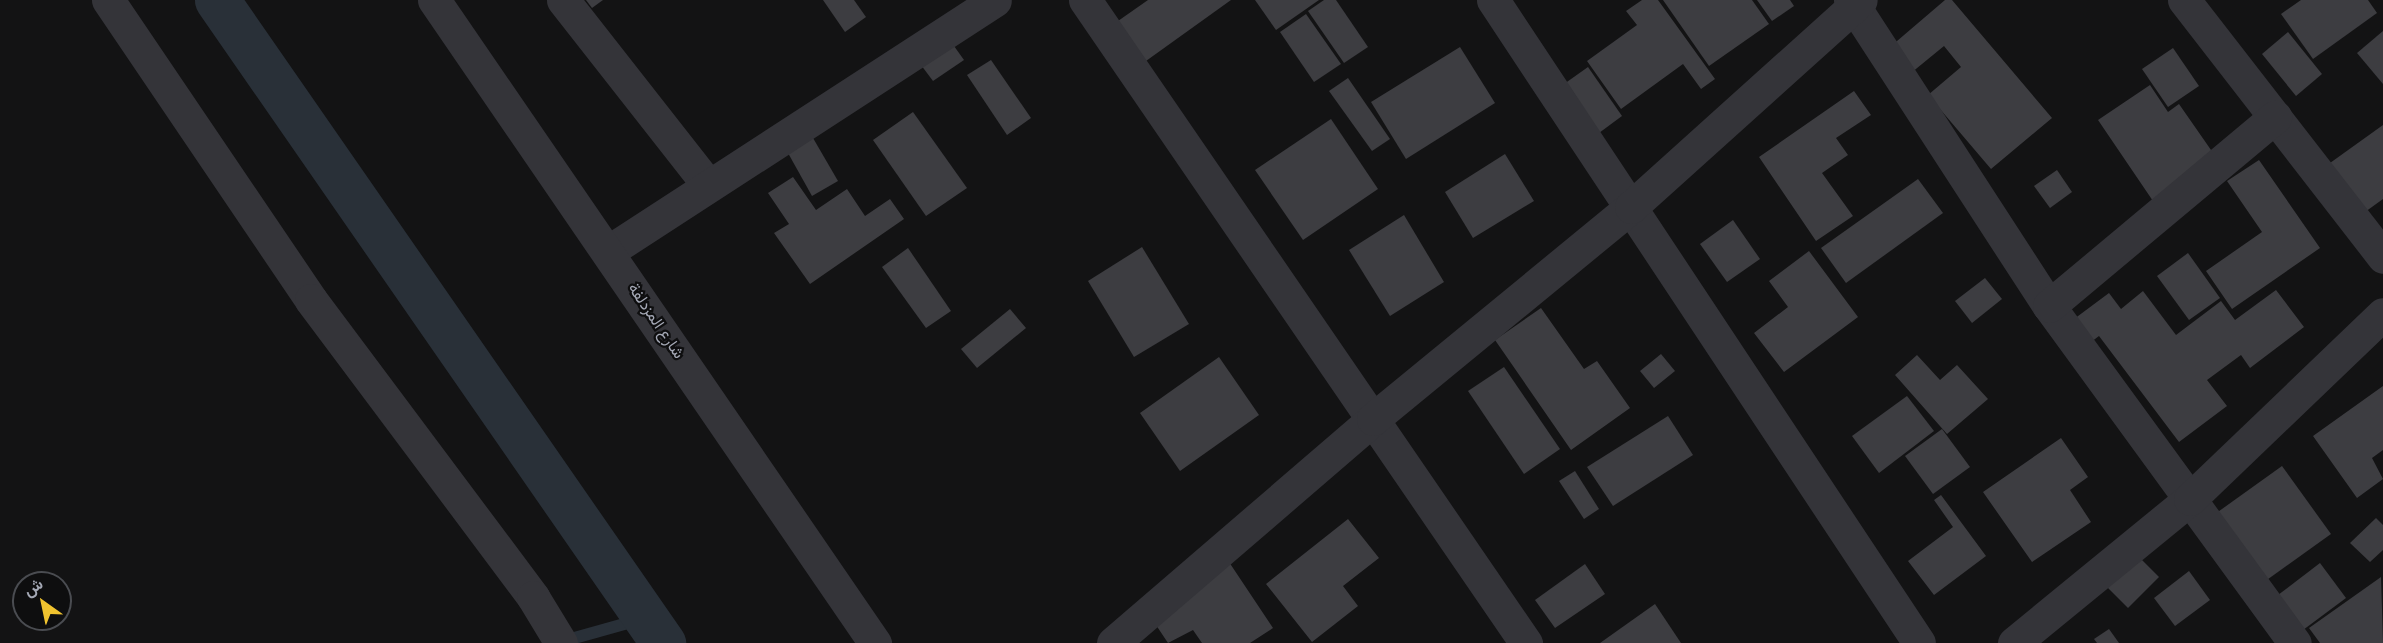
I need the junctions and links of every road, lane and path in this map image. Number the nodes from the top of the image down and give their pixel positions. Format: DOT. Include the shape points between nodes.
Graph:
graph roads {
  1 [pos="108,0"];
  2 [pos="434,0"];
  3 [pos="563,0"];
  4 [pos="995,0"];
  5 [pos="1085,0"];
  6 [pos="1493,0"];
  7 [pos="2184,0"];
  8 [pos="1855,2"];
  9 [pos="2275,117"];
  10 [pos="708,185"];
  11 [pos="1631,207"];
  12 [pos="609,251"];
  13 [pos="2383,257"];
  14 [pos="2049,306"];
  15 [pos="2383,314"];
  16 [pos="1373,419"];
  17 [pos="2190,499"];
  18 [pos="561,643"];
  19 [pos="875,643"];
  20 [pos="1113,643"];
  21 [pos="1526,643"];
  22 [pos="1919,643"];
  23 [pos="2014,643"];
  24 [pos="2295,643"];
  1 -- 18 [label="street" via="311,300 533,597"];
  2 -- 12 [label="street, شارع المزدلفة"];
  3 -- 10 [label="street"];
  4 -- 10 [label="street"];
  5 -- 16 [label="street"];
  6 -- 11 [label="street"];
  7 -- 9 [label="street"];
  8 -- 11 [label="street"];
  8 -- 14 [label="street"];
  9 -- 13 [label="street"];
  9 -- 14 [label="street"];
  10 -- 12 [label="street"];
  11 -- 16 [label="street"];
  11 -- 22 [label="street"];
  12 -- 19 [label="street, شارع المزدلفة"];
  14 -- 17 [label="street"];
  15 -- 17 [label="street"];
  16 -- 20 [label="street"];
  16 -- 21 [label="street"];
  17 -- 23 [label="street"];
  17 -- 24 [label="street"];
}
